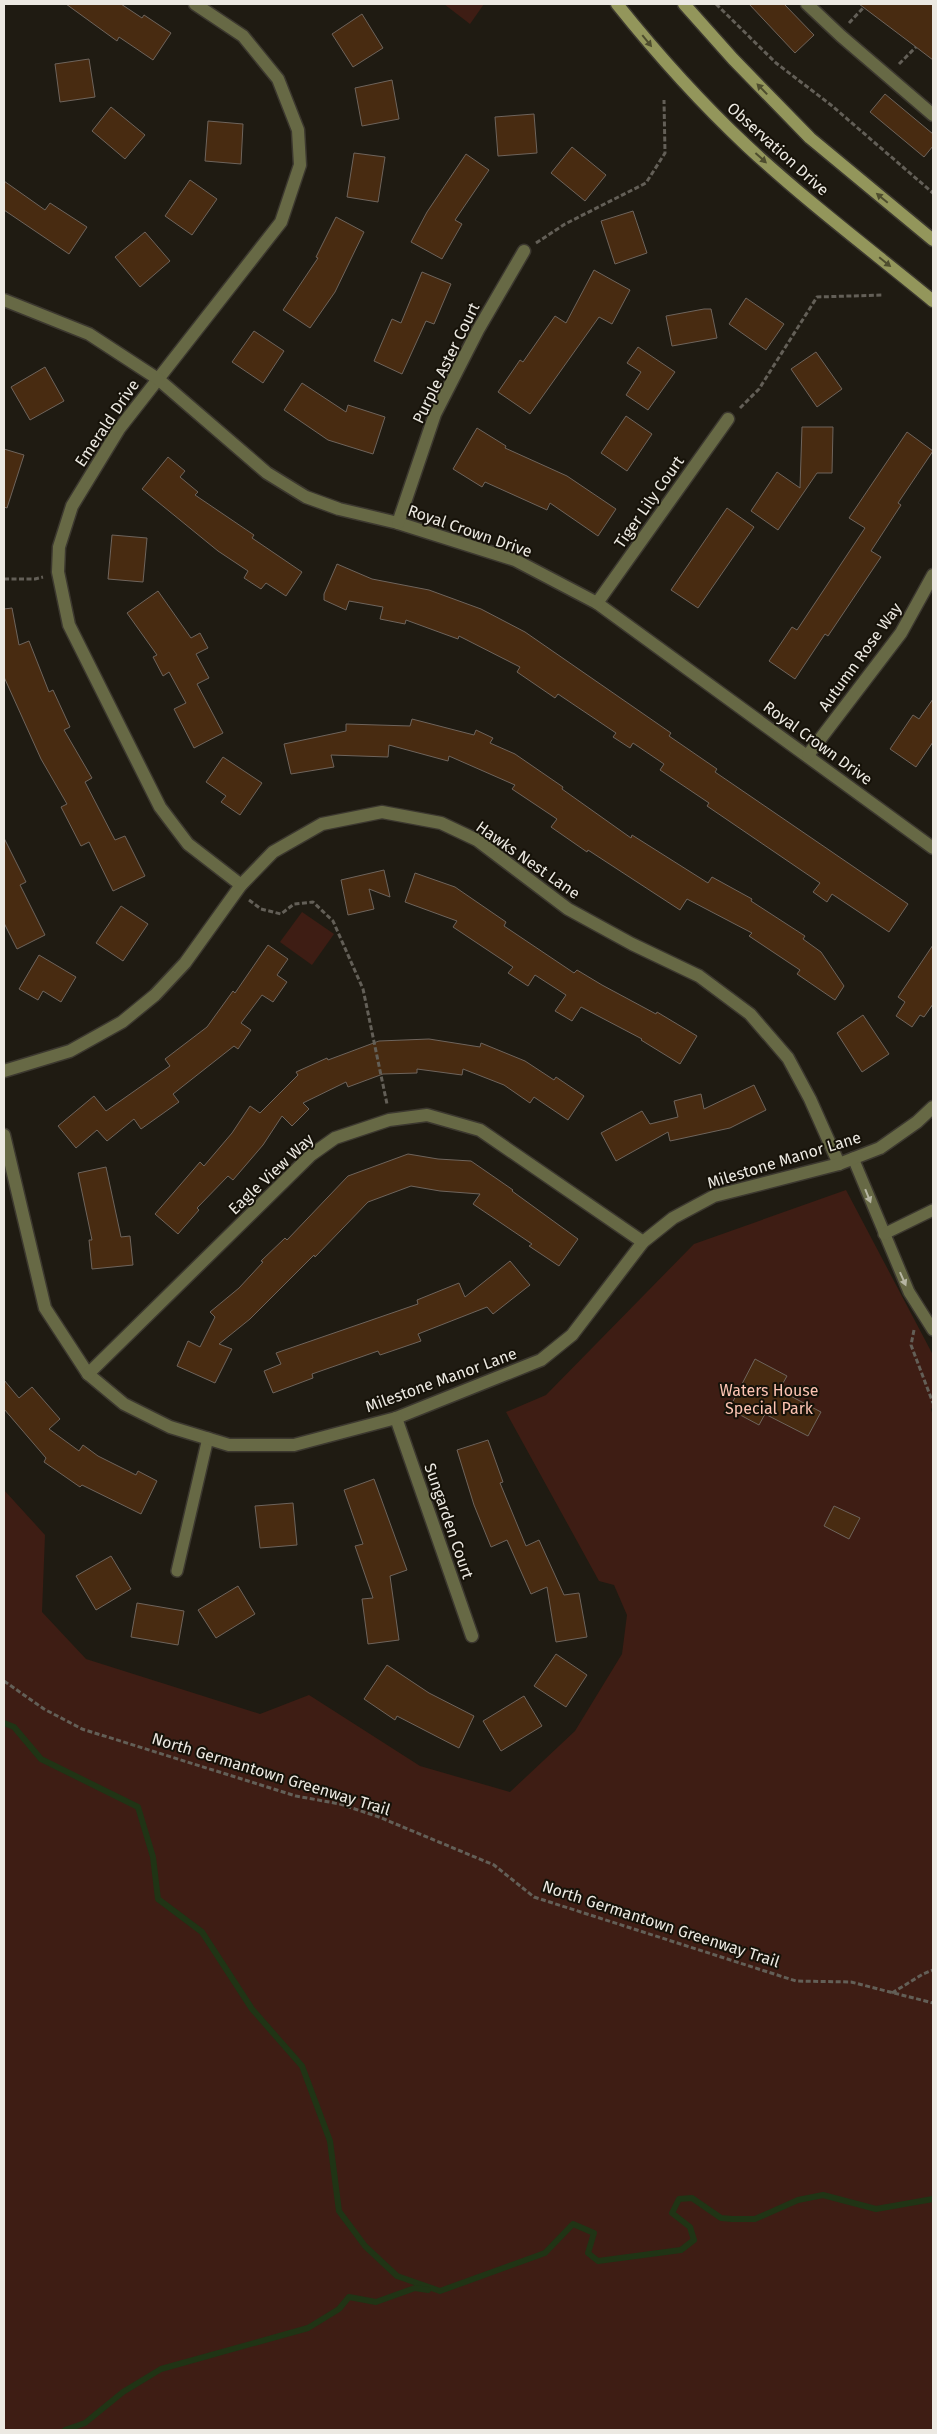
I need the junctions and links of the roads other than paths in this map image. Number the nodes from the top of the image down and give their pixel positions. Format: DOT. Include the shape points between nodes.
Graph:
graph roads {
  1 [pos="195,4"];
  2 [pos="616,4"];
  3 [pos="684,4"];
  4 [pos="807,4"];
  5 [pos="933,115"];
  6 [pos="933,240"];
  7 [pos="524,251"];
  8 [pos="4,300"];
  9 [pos="933,301"];
  10 [pos="158,379"];
  11 [pos="728,420"];
  12 [pos="398,523"];
  13 [pos="933,575"];
  14 [pos="597,603"];
  15 [pos="808,755"];
  16 [pos="933,848"];
  17 [pos="241,886"];
  18 [pos="4,1072"];
  19 [pos="933,1107"];
  20 [pos="4,1135"];
  21 [pos="853,1158"];
  22 [pos="839,1164"];
  23 [pos="933,1210"];
  24 [pos="884,1234"];
  25 [pos="643,1242"];
  26 [pos="933,1330"];
  27 [pos="88,1374"];
  28 [pos="396,1418"];
  29 [pos="208,1438"];
  30 [pos="177,1571"];
  31 [pos="472,1636"];
  1 -- 10 [label="street, Emerald Drive" via="243,36 278,79 298,130 300,164 281,222"];
  2 -- 9 [label="street, Observation Drive, one-way" via="653,49 747,145 795,189"];
  6 -- 3 [label="street, Observation Drive, one-way" via="810,138"];
  4 -- 5 [label="street"];
  7 -- 12 [label="street, Purple Aster Court" via="478,330 435,414"];
  8 -- 10 [label="street, Royal Crown Drive" via="89,334"];
  10 -- 12 [label="street, Royal Crown Drive" via="267,473 306,497 339,509"];
  10 -- 17 [label="street, Emerald Drive" via="119,429 72,506 59,547 58,572 69,624 160,808 188,844"];
  11 -- 14 [label="street, Tiger Lily Court"];
  12 -- 14 [label="street, Royal Crown Drive" via="515,560"];
  13 -- 15 [label="street, Autumn Rose Way" via="901,633"];
  14 -- 15 [label="street, Royal Crown Drive"];
  15 -- 16 [label="street, Royal Crown Drive"];
  17 -- 18 [label="street, Hawks Nest Lane" via="185,962 155,995 122,1022 70,1052"];
  17 -- 22 [label="street, Hawks Nest Lane" via="273,852 322,824 382,812 441,823 477,840 568,909 699,976 750,1014 788,1058"];
  19 -- 21 [label="street, Milestone Manor Lane" via="880,1148"];
  20 -- 27 [label="street, Milestone Manor Lane" via="45,1308"];
  21 -- 22 [label="street, Milestone Manor Lane"];
  21 -- 24 [label="lane, one-way"];
  22 -- 25 [label="street, Milestone Manor Lane" via="714,1196 673,1218"];
  23 -- 24 [label="lane"];
  24 -- 26 [label="lane, one-way" via="909,1292"];
  25 -- 27 [label="street, Eagle View Way" via="480,1130 427,1115 389,1120 335,1138 311,1155"];
  25 -- 28 [label="street, Milestone Manor Lane" via="572,1335 541,1360"];
  27 -- 29 [label="street, Milestone Manor Lane" via="124,1404 170,1427"];
  28 -- 29 [label="street, Milestone Manor Lane" via="294,1445 229,1445"];
  28 -- 31 [label="street, Sungarden Court"];
  29 -- 30 [label="lane"];
}
